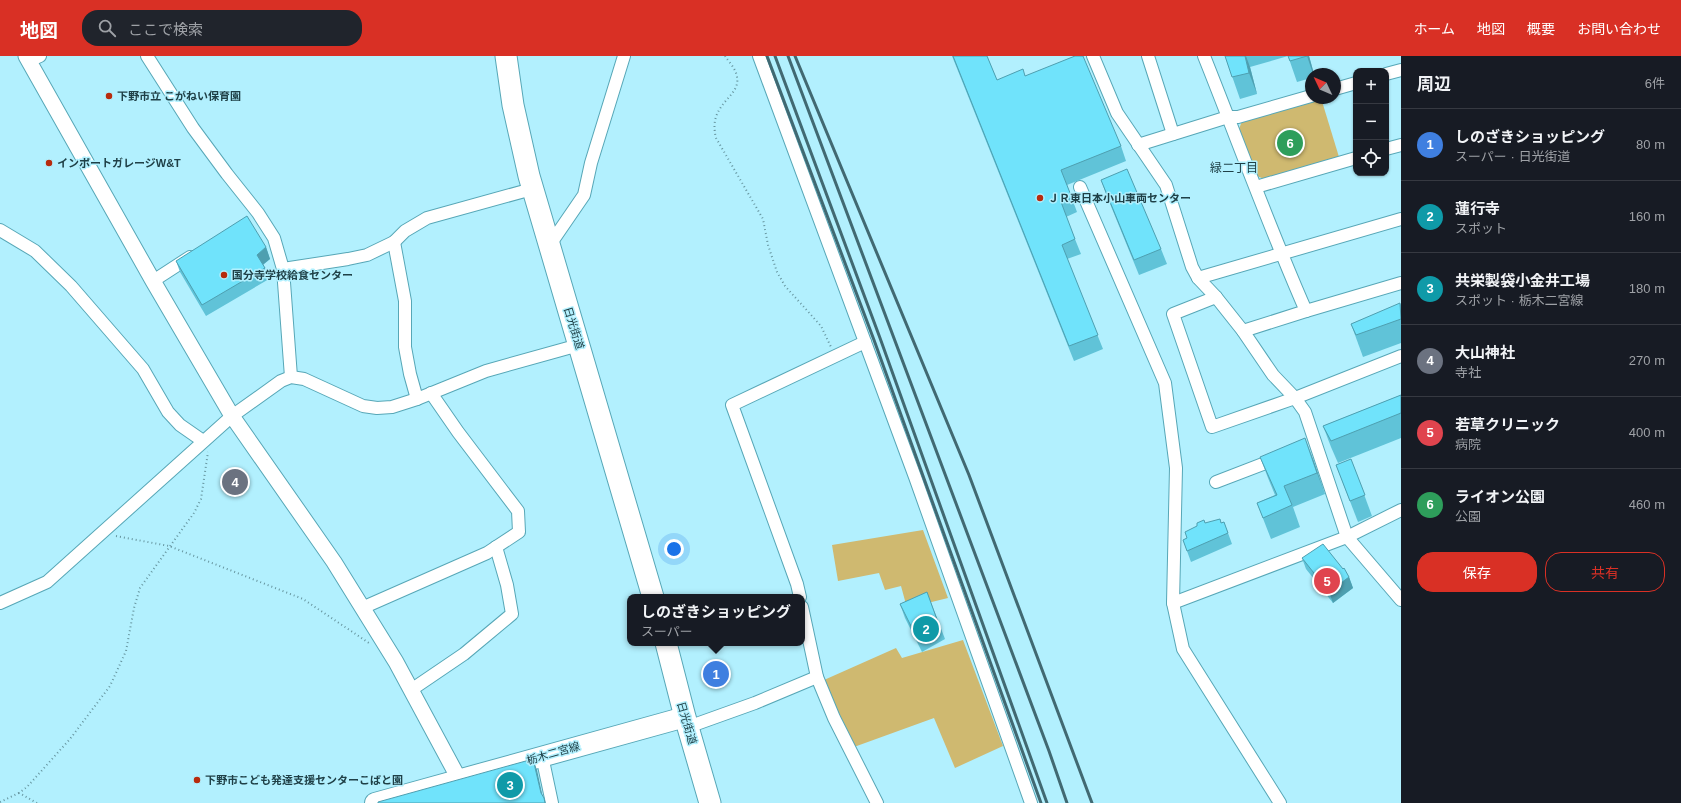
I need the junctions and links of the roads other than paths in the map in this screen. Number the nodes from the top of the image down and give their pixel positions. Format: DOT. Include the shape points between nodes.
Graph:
graph roads {
  1 [pos="146,56"];
  2 [pos="506,56"];
  3 [pos="624,56"];
  4 [pos="759,56"];
  5 [pos="1093,56"];
  6 [pos="1148,56"];
  7 [pos="1204,56"];
  8 [pos="32,58"];
  9 [pos="1401,70"];
  10 [pos="1389,73"];
  11 [pos="1353,84"];
  12 [pos="1341,87"];
  13 [pos="1305,98"];
  14 [pos="1228,117"];
  15 [pos="1173,134"];
  16 [pos="1138,145"];
  17 [pos="1401,145"];
  18 [pos="1389,148"];
  19 [pos="1353,159"];
  20 [pos="1080,187"];
  21 [pos="1256,187"];
  22 [pos="532,189"];
  23 [pos="1401,219"];
  24 [pos="0,230"];
  25 [pos="394,242"];
  26 [pos="549,246"];
  27 [pos="199,251"];
  28 [pos="1281,253"];
  29 [pos="283,269"];
  30 [pos="1198,278"];
  31 [pos="153,281"];
  32 [pos="1401,283"];
  33 [pos="1216,297"];
  34 [pos="1306,311"];
  35 [pos="1243,331"];
  36 [pos="865,342"];
  37 [pos="579,345"];
  38 [pos="1401,356"];
  39 [pos="291,377"];
  40 [pos="431,394"];
  41 [pos="1296,398"];
  42 [pos="417,400"];
  43 [pos="232,416"];
  44 [pos="206,439"];
  45 [pos="1320,442"];
  46 [pos="1302,449"];
  47 [pos="1288,454"];
  48 [pos="1216,482"];
  49 [pos="1401,510"];
  50 [pos="1347,537"];
  51 [pos="496,547"];
  52 [pos="652,594"];
  53 [pos="799,594"];
  54 [pos="1401,600"];
  55 [pos="0,603"];
  56 [pos="1173,603"];
  57 [pos="362,608"];
  58 [pos="805,621"];
  59 [pos="667,646"];
  60 [pos="817,677"];
  61 [pos="411,690"];
  62 [pos="686,722"];
  63 [pos="542,756"];
  64 [pos="459,779"];
  65 [pos="375,803"];
  66 [pos="552,803"];
  67 [pos="710,803"];
  68 [pos="877,803"];
  69 [pos="1031,803"];
  70 [pos="1280,803"];
  1 -- 29 [label="street" via="193,128 274,238"];
  2 -- 22 [label="highway, 日光街道" via="513,105"];
  3 -- 26 [label="street" via="591,163 584,195"];
  4 -- 36 [label="street"];
  5 -- 16 [label="street" via="1117,113"];
  6 -- 15 [label="street"];
  7 -- 14 [label="street"];
  8 -- 31 [label="street"];
  9 -- 10 [label="street"];
  11 -- 12 [label="street"];
  13 -- 14 [label="street" via="1238,117"];
  14 -- 15 [label="street"];
  14 -- 21 [label="street"];
  15 -- 16 [label="street"];
  16 -- 30 [label="street" via="1166,185 1192,267"];
  17 -- 18 [label="street"];
  19 -- 21 [label="street"];
  20 -- 56 [label="street" via="1165,383 1176,468"];
  21 -- 28 [label="street"];
  22 -- 25 [label="street" via="427,218"];
  22 -- 26 [label="highway, 日光街道"];
  23 -- 28 [label="street"];
  24 -- 44 [label="street" via="35,251 71,286 143,369 168,412 180,424"];
  25 -- 29 [label="street" via="367,255"];
  25 -- 42 [label="street" via="405,301 405,347"];
  26 -- 37 [label="highway, 日光街道"];
  27 -- 31 [label="street"];
  28 -- 30 [label="street"];
  28 -- 34 [label="street"];
  29 -- 39 [label="street"];
  30 -- 33 [label="street"];
  31 -- 43 [label="street"];
  32 -- 34 [label="street"];
  33 -- 35 [label="street"];
  33 -- 41 [label="street" via="1173,314 1212,428"];
  34 -- 35 [label="street"];
  35 -- 41 [label="street" via="1273,375"];
  36 -- 53 [label="street" via="732,405"];
  36 -- 69 [label="street"];
  37 -- 40 [label="street" via="492,369"];
  37 -- 52 [label="highway, 日光街道"];
  38 -- 41 [label="street"];
  39 -- 42 [label="street" via="308,380 363,406 392,407"];
  39 -- 43 [label="street" via="265,391"];
  40 -- 42 [label="street"];
  40 -- 51 [label="street" via="518,511 519,532"];
  41 -- 45 [label="street" via="1306,412"];
  43 -- 44 [label="street"];
  43 -- 57 [label="street" via="334,562"];
  44 -- 55 [label="street" via="47,582"];
  45 -- 46 [label="street"];
  45 -- 50 [label="street"];
  47 -- 48 [label="street"];
  49 -- 50 [label="street"];
  50 -- 54 [label="street"];
  50 -- 56 [label="street"];
  51 -- 57 [label="street"];
  51 -- 61 [label="street" via="512,614 464,654"];
  56 -- 70 [label="street" via="1183,649"];
  57 -- 61 [label="street"];
  58 -- 60 [label="street"];
  59 -- 62 [label="highway, 日光街道"];
  60 -- 62 [label="street" via="755,703"];
  60 -- 68 [label="street" via="834,718"];
  61 -- 64 [label="street"];
  62 -- 63 [label="main road, 栃木二宮線"];
  62 -- 67 [label="highway, 日光街道"];
  63 -- 64 [label="main road, 栃木二宮線"];
  63 -- 66 [label="street"];
  64 -- 65 [label="main road, 栃木二宮線"];
}
